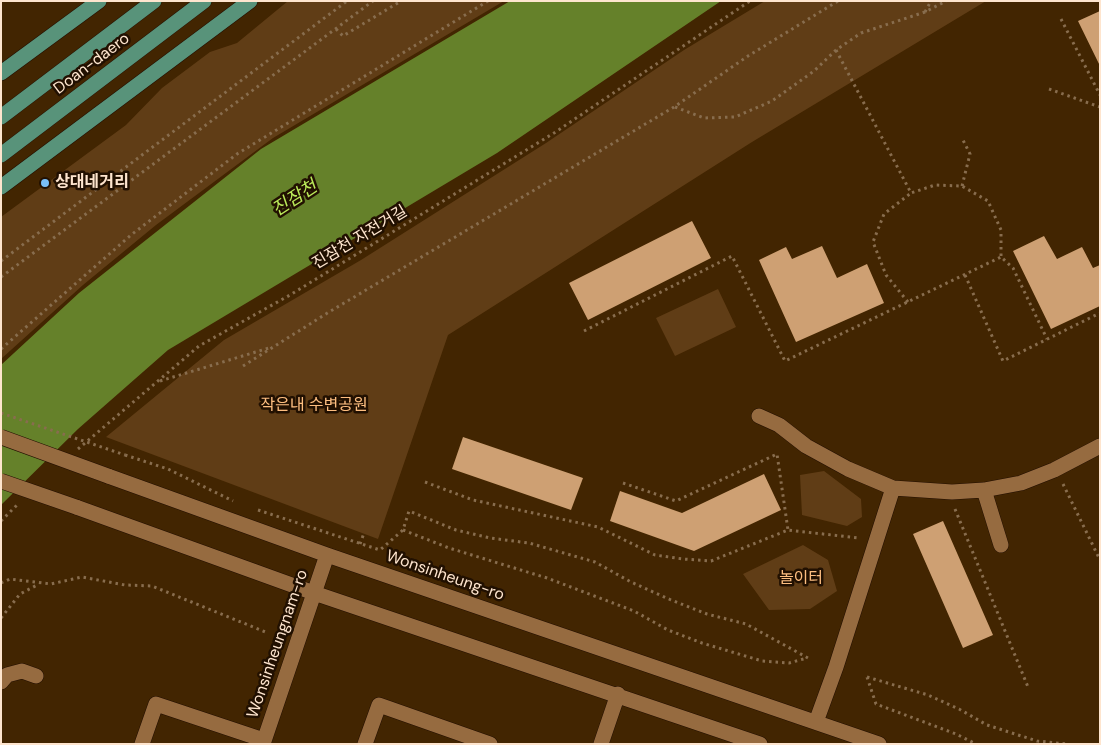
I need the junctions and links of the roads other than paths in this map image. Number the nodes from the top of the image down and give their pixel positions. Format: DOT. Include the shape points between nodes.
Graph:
graph roads {
  1 [pos="99,1"];
  2 [pos="154,1"];
  3 [pos="204,1"];
  4 [pos="250,1"];
  5 [pos="1,73"];
  6 [pos="1,117"];
  7 [pos="1,155"];
  8 [pos="1,187"];
  9 [pos="759,416"];
  10 [pos="1,437"];
  11 [pos="1100,446"];
  12 [pos="1,481"];
  13 [pos="893,488"];
  14 [pos="984,490"];
  15 [pos="1001,545"];
  16 [pos="327,555"];
  17 [pos="314,593"];
  18 [pos="36,676"];
  19 [pos="1,682"];
  20 [pos="618,694"];
  21 [pos="816,722"];
  22 [pos="263,742"];
  23 [pos="485,743"];
  24 [pos="142,744"];
  25 [pos="365,744"];
  26 [pos="601,744"];
  27 [pos="760,744"];
  28 [pos="879,744"];
  1 -- 5 [label="main road"];
  2 -- 6 [label="main road, Doan-daero"];
  3 -- 7 [label="main road, Doan-daero"];
  4 -- 8 [label="main road"];
  9 -- 13 [label="street" via="779,425 806,446 848,470"];
  10 -- 16 [label="street, Wonsinheung-ro, bridge"];
  11 -- 14 [label="street" via="1029,480"];
  12 -- 17 [label="street, bridge"];
  13 -- 14 [label="street" via="952,492"];
  13 -- 21 [label="street"];
  14 -- 15 [label="street"];
  16 -- 17 [label="street, Wonsinheungnam-ro"];
  16 -- 21 [label="street, Wonsinheung-ro"];
  17 -- 20 [label="street"];
  17 -- 22 [label="street, Wonsinheungnam-ro"];
  18 -- 19 [label="street" via="22,671 8,675"];
  20 -- 26 [label="street"];
  20 -- 27 [label="street"];
  21 -- 28 [label="street, Wonsinheung-ro"];
  22 -- 24 [label="street" via="156,704"];
  23 -- 25 [label="street" via="379,705"];
}
